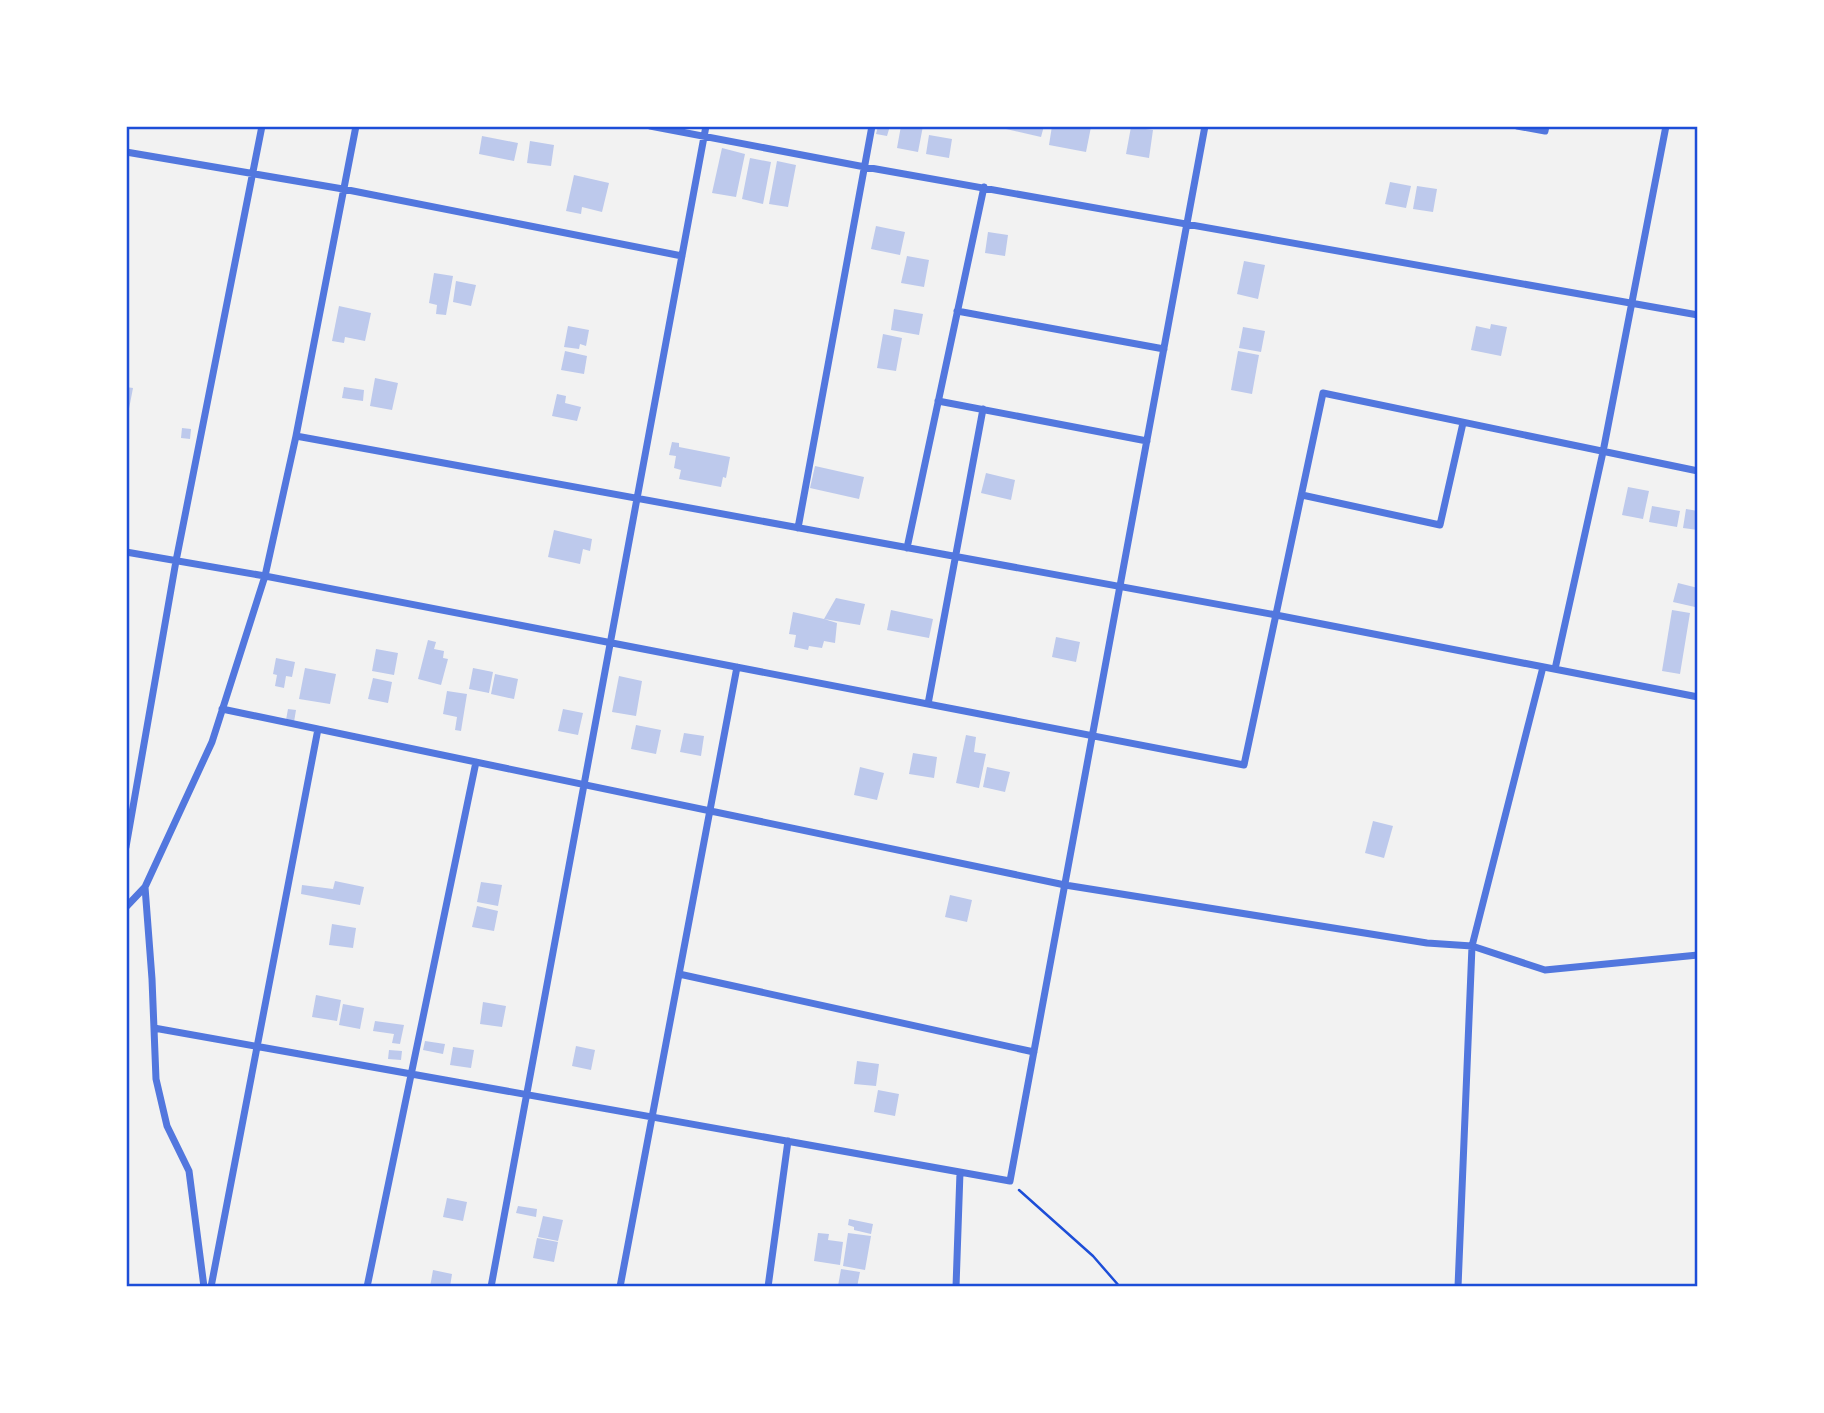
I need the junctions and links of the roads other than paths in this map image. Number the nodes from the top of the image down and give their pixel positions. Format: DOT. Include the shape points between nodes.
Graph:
graph roads {
  1 [pos="262,126"];
  2 [pos="356,126"];
  3 [pos="650,126"];
  4 [pos="706,126"];
  5 [pos="872,126"];
  6 [pos="1205,126"];
  7 [pos="1517,126"];
  8 [pos="1546,126"];
  9 [pos="1666,126"];
  10 [pos="704,136"];
  11 [pos="126,152"];
  12 [pos="865,167"];
  13 [pos="253,173"];
  14 [pos="984,187"];
  15 [pos="344,188"];
  16 [pos="1187,224"];
  17 [pos="682,256"];
  18 [pos="1632,302"];
  19 [pos="957,311"];
  20 [pos="1698,315"];
  21 [pos="1164,349"];
  22 [pos="938,401"];
  23 [pos="983,409"];
  24 [pos="1464,423"];
  25 [pos="296,436"];
  26 [pos="1147,440"];
  27 [pos="1603,452"];
  28 [pos="1698,471"];
  29 [pos="1301,495"];
  30 [pos="637,498"];
  31 [pos="798,528"];
  32 [pos="907,548"];
  33 [pos="126,552"];
  34 [pos="955,557"];
  35 [pos="176,561"];
  36 [pos="265,576"];
  37 [pos="1120,586"];
  38 [pos="1276,615"];
  39 [pos="610,643"];
  40 [pos="737,667"];
  41 [pos="1543,667"];
  42 [pos="1555,669"];
  43 [pos="1698,697"];
  44 [pos="928,704"];
  45 [pos="222,709"];
  46 [pos="318,729"];
  47 [pos="1092,736"];
  48 [pos="476,762"];
  49 [pos="584,784"];
  50 [pos="710,811"];
  51 [pos="126,848"];
  52 [pos="1065,885"];
  53 [pos="145,887"];
  54 [pos="126,907"];
  55 [pos="1472,946"];
  56 [pos="1698,955"];
  57 [pos="679,974"];
  58 [pos="154,1028"];
  59 [pos="257,1046"];
  60 [pos="1034,1052"];
  61 [pos="411,1074"];
  62 [pos="526,1095"];
  63 [pos="652,1117"];
  64 [pos="788,1141"];
  65 [pos="960,1172"];
  66 [pos="204,1287"];
  67 [pos="211,1287"];
  68 [pos="367,1287"];
  69 [pos="491,1287"];
  70 [pos="620,1287"];
  71 [pos="768,1287"];
  72 [pos="956,1287"];
  73 [pos="1458,1287"];
  1 -- 13 [label="street"];
  2 -- 15 [label="street"];
  3 -- 10 [label="street"];
  4 -- 10 [label="street"];
  5 -- 12 [label="street"];
  6 -- 16 [label="street"];
  7 -- 8 [label="street" via="1545,131"];
  9 -- 18 [label="street"];
  10 -- 12 [label="street"];
  10 -- 17 [label="street"];
  11 -- 13 [label="street"];
  12 -- 14 [label="street"];
  12 -- 31 [label="street"];
  13 -- 15 [label="street"];
  13 -- 35 [label="street"];
  14 -- 16 [label="street"];
  14 -- 19 [label="street"];
  15 -- 17 [label="street"];
  15 -- 25 [label="street"];
  16 -- 18 [label="street"];
  16 -- 21 [label="street"];
  17 -- 30 [label="street"];
  18 -- 20 [label="street"];
  18 -- 27 [label="street"];
  19 -- 21 [label="street"];
  19 -- 22 [label="street"];
  21 -- 26 [label="street"];
  22 -- 23 [label="street"];
  22 -- 32 [label="street"];
  23 -- 26 [label="street"];
  23 -- 34 [label="street"];
  24 -- 27 [label="street"];
  24 -- 29 [label="street" via="1440,525"];
  24 -- 29 [label="street" via="1323,393"];
  25 -- 30 [label="street"];
  25 -- 36 [label="street"];
  26 -- 37 [label="street"];
  27 -- 28 [label="street"];
  27 -- 42 [label="street"];
  29 -- 38 [label="street"];
  30 -- 31 [label="street"];
  30 -- 39 [label="street"];
  31 -- 32 [label="street"];
  32 -- 34 [label="street"];
  33 -- 35 [label="street"];
  34 -- 37 [label="street"];
  34 -- 44 [label="street"];
  35 -- 36 [label="street"];
  35 -- 51 [label="street"];
  36 -- 39 [label="street"];
  36 -- 45 [label="street"];
  37 -- 38 [label="street"];
  37 -- 47 [label="street"];
  38 -- 41 [label="street"];
  38 -- 47 [label="street" via="1244,765"];
  39 -- 40 [label="street"];
  39 -- 49 [label="street"];
  40 -- 44 [label="street"];
  40 -- 50 [label="street"];
  41 -- 42 [label="street"];
  41 -- 55 [label="street"];
  42 -- 43 [label="street"];
  44 -- 47 [label="street"];
  45 -- 46 [label="street"];
  45 -- 53 [label="street" via="212,741"];
  46 -- 48 [label="street"];
  46 -- 59 [label="street"];
  47 -- 52 [label="street"];
  48 -- 49 [label="street"];
  48 -- 61 [label="street"];
  49 -- 50 [label="street"];
  49 -- 62 [label="street"];
  50 -- 52 [label="street"];
  50 -- 57 [label="street"];
  52 -- 55 [label="street" via="1427,943"];
  52 -- 60 [label="street"];
  53 -- 54 [label="street"];
  53 -- 58 [label="street"];
  55 -- 56 [label="street" via="1545,970"];
  55 -- 73 [label="street"];
  57 -- 60 [label="street"];
  57 -- 63 [label="street"];
  58 -- 59 [label="street"];
  58 -- 66 [label="street" via="156,1079 167,1126 190,1171"];
  59 -- 61 [label="street"];
  59 -- 67 [label="street"];
  60 -- 65 [label="street" via="1010,1181"];
  61 -- 62 [label="street"];
  61 -- 68 [label="street"];
  62 -- 63 [label="street"];
  62 -- 69 [label="street"];
  63 -- 64 [label="street"];
  63 -- 70 [label="street"];
  64 -- 65 [label="street"];
  64 -- 71 [label="street"];
  65 -- 72 [label="street"];
}
